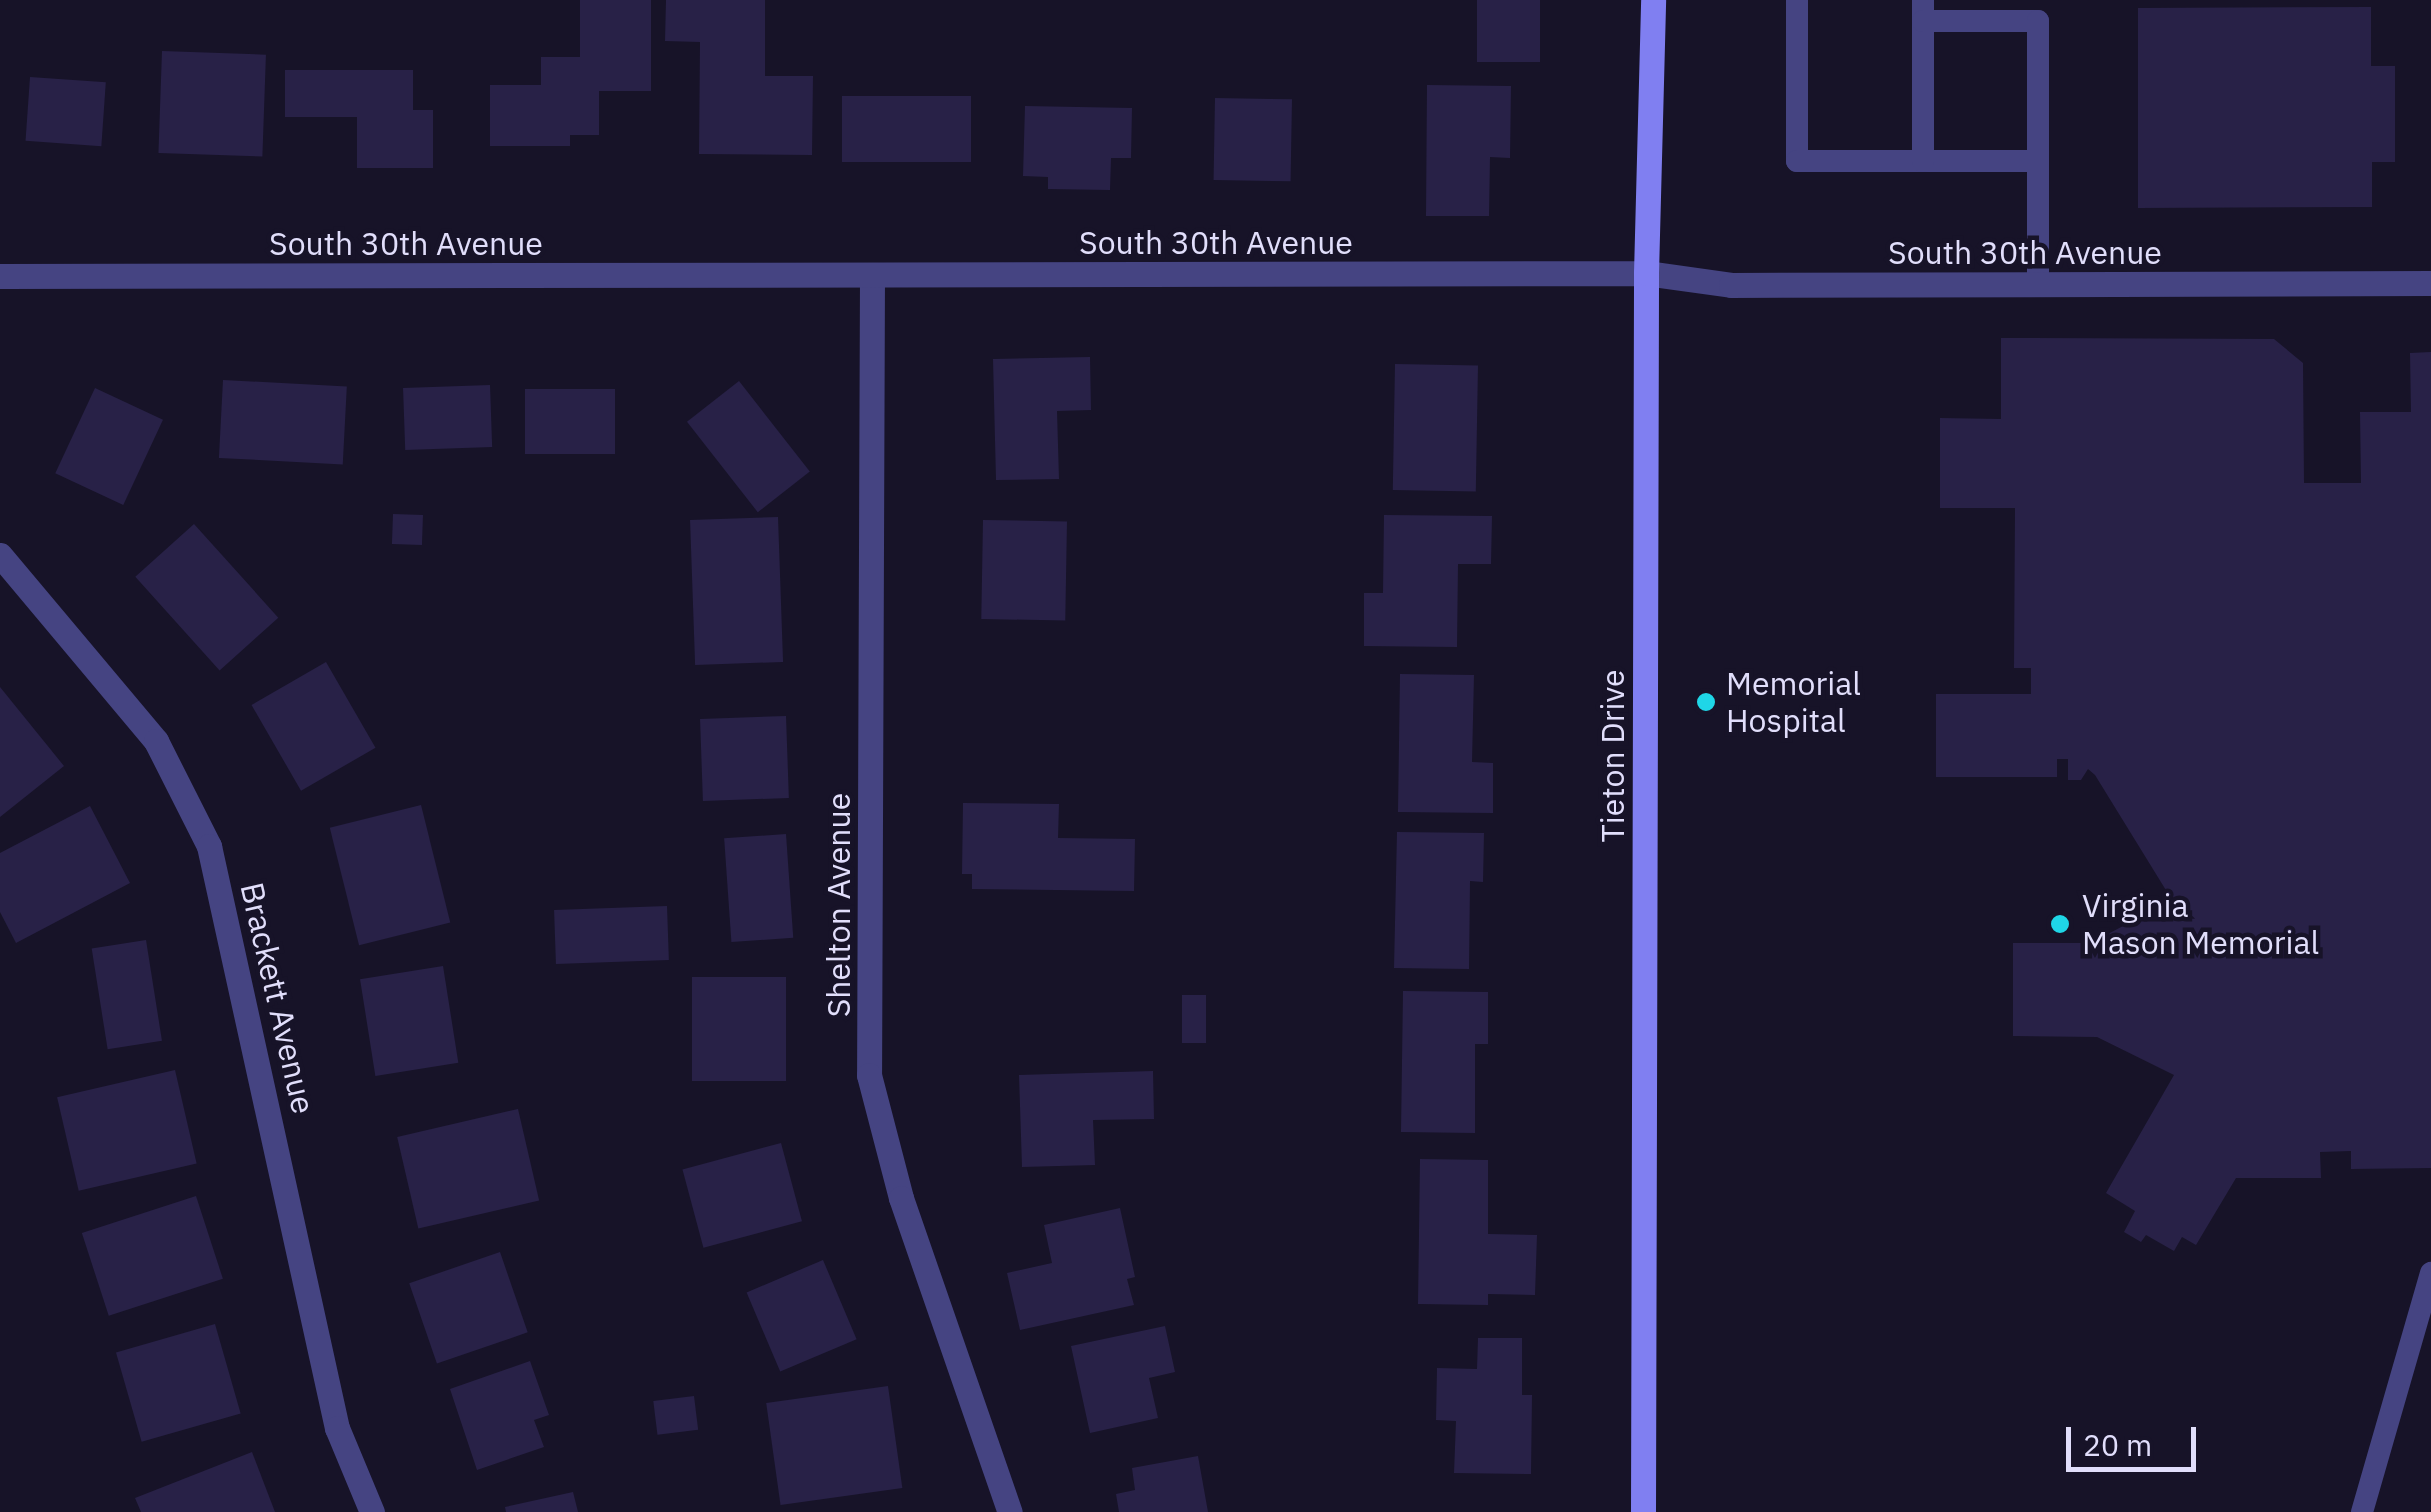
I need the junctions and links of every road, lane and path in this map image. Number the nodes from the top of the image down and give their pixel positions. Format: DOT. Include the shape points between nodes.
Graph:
graph roads {
  1 [pos="1653,0"];
  2 [pos="1798,0"];
  3 [pos="1923,10"];
  4 [pos="1923,161"];
  5 [pos="2038,161"];
  6 [pos="1646,274"];
  7 [pos="872,275"];
  8 [pos="0,276"];
  9 [pos="2038,284"];
  10 [pos="2431,284"];
  11 [pos="0,555"];
  12 [pos="2431,1273"];
  13 [pos="372,1512"];
  14 [pos="1010,1512"];
  15 [pos="1643,1512"];
  16 [pos="2362,1512"];
  1 -- 6 [label="main road, Tieton Drive"];
  2 -- 4 [label="lane" via="1798,162"];
  3 -- 4 [label="lane"];
  3 -- 5 [label="lane" via="2038,21"];
  4 -- 5 [label="lane"];
  5 -- 9 [label="lane"];
  6 -- 7 [label="street, South 30th Avenue"];
  6 -- 9 [label="street, South 30th Avenue" via="1731,285"];
  6 -- 15 [label="main road, Tieton Drive"];
  7 -- 8 [label="street, South 30th Avenue"];
  7 -- 14 [label="street, Shelton Avenue" via="870,1075 900,1198"];
  9 -- 10 [label="street, South 30th Avenue"];
  11 -- 13 [label="street, Brackett Avenue" via="156,741 210,846 337,1428"];
  12 -- 16 [label="lane"];
}
